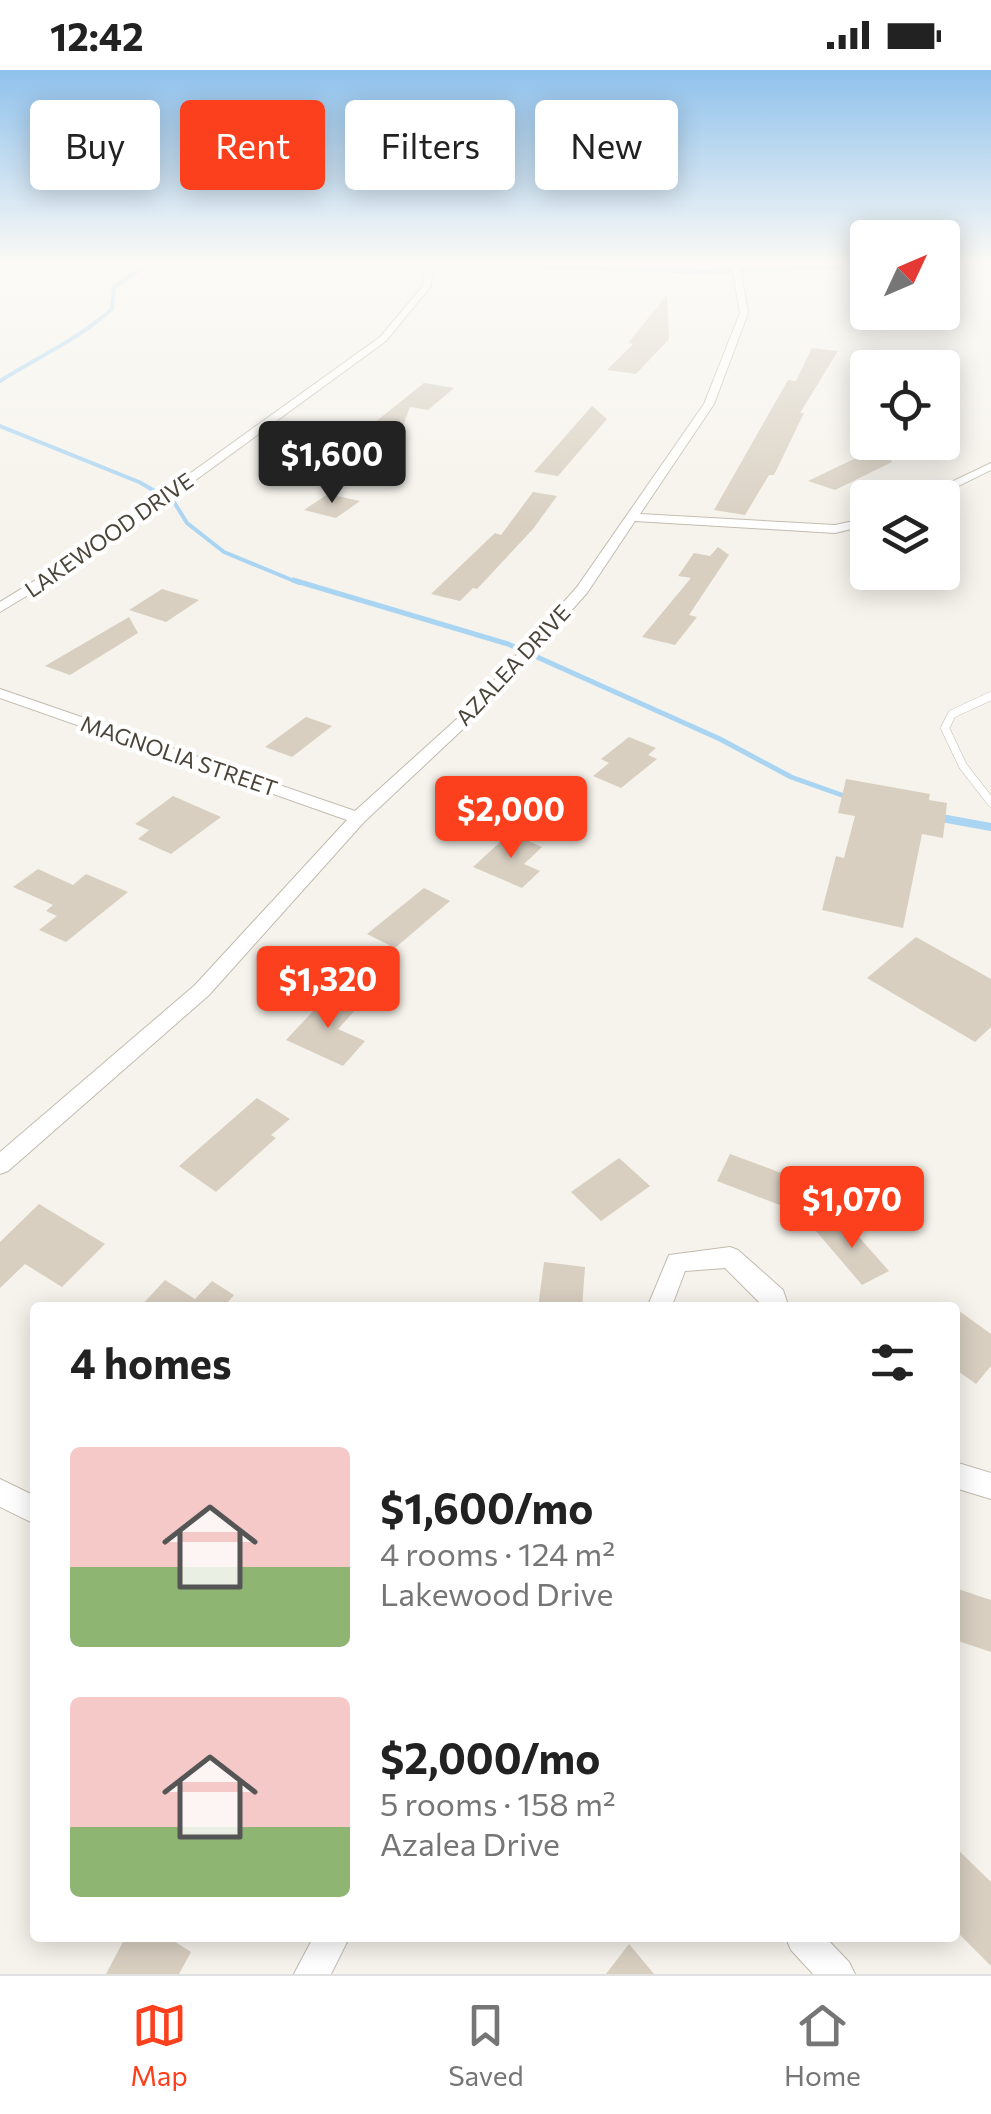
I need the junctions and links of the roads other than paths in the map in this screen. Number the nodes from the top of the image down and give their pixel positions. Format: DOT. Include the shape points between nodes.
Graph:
graph roads {
  1 [pos="369,349"];
  2 [pos="730,349"];
  3 [pos="991,466"];
  4 [pos="960,481"];
  5 [pos="634,518"];
  6 [pos="850,526"];
  7 [pos="0,608"];
  8 [pos="0,693"];
  9 [pos="991,696"];
  10 [pos="991,802"];
  11 [pos="358,818"];
  12 [pos="0,1166"];
  13 [pos="661,1302"];
  14 [pos="775,1302"];
  15 [pos="960,1476"];
  16 [pos="991,1486"];
  17 [pos="0,1494"];
  18 [pos="30,1508"];
  19 [pos="330,1942"];
  20 [pos="807,1942"];
  21 [pos="312,1974"];
  22 [pos="837,1974"];
  1 -- 7 [label="street, LAKEWOOD DRIVE" via="56,576"];
  2 -- 5 [label="street, AZALEA DRIVE" via="709,404"];
  3 -- 4 [label="street"];
  5 -- 6 [label="street"];
  5 -- 11 [label="street, AZALEA DRIVE" via="582,590 476,710"];
  8 -- 11 [label="street, MAGNOLIA STREET"];
  9 -- 10 [label="lane" via="952,714 945,728"];
  11 -- 12 [label="street, AZALEA DRIVE" via="202,990"];
  13 -- 14 [label="street" via="677,1262 730,1257"];
  15 -- 16 [label="street"];
  17 -- 18 [label="street"];
  19 -- 21 [label="street"];
  20 -- 22 [label="street"];
}
